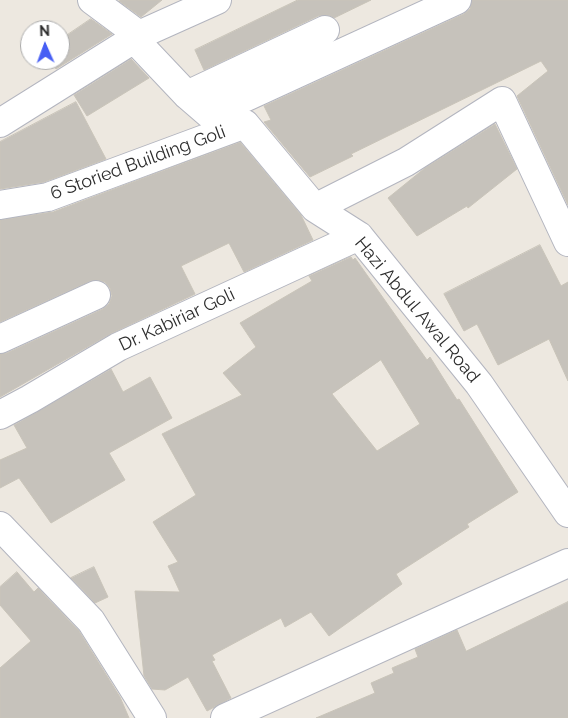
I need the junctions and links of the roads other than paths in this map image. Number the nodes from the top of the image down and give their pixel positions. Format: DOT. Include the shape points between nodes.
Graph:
graph roads {
  1 [pos="92,0"];
  2 [pos="217,0"];
  3 [pos="456,0"];
  4 [pos="325,30"];
  5 [pos="137,37"];
  6 [pos="187,95"];
  7 [pos="209,114"];
  8 [pos="0,123"];
  9 [pos="245,124"];
  10 [pos="0,205"];
  11 [pos="315,208"];
  12 [pos="359,236"];
  13 [pos="567,239"];
  14 [pos="96,295"];
  15 [pos="0,338"];
  16 [pos="0,415"];
  17 [pos="568,514"];
  18 [pos="0,526"];
  19 [pos="568,563"];
  20 [pos="152,718"];
  21 [pos="225,718"];
  1 -- 5 [label="street"];
  2 -- 5 [label="street"];
  3 -- 7 [label="street"];
  4 -- 6 [label="street"];
  5 -- 6 [label="street"];
  5 -- 8 [label="street"];
  6 -- 7 [label="street"];
  7 -- 9 [label="street"];
  9 -- 10 [label="street, 6 Storied Building Goli" via="48,198"];
  9 -- 11 [label="street, Hazi Abdul Awal Road"];
  11 -- 12 [label="street, Hazi Abdul Awal Road"];
  11 -- 13 [label="street" via="406,162 502,101"];
  12 -- 16 [label="street, Dr. Kabiriar Goli" via="118,347"];
  12 -- 17 [label="street, Hazi Abdul Awal Road" via="479,384"];
  14 -- 15 [label="street"];
  18 -- 20 [label="street" via="92,621"];
  19 -- 21 [label="street"];
}
